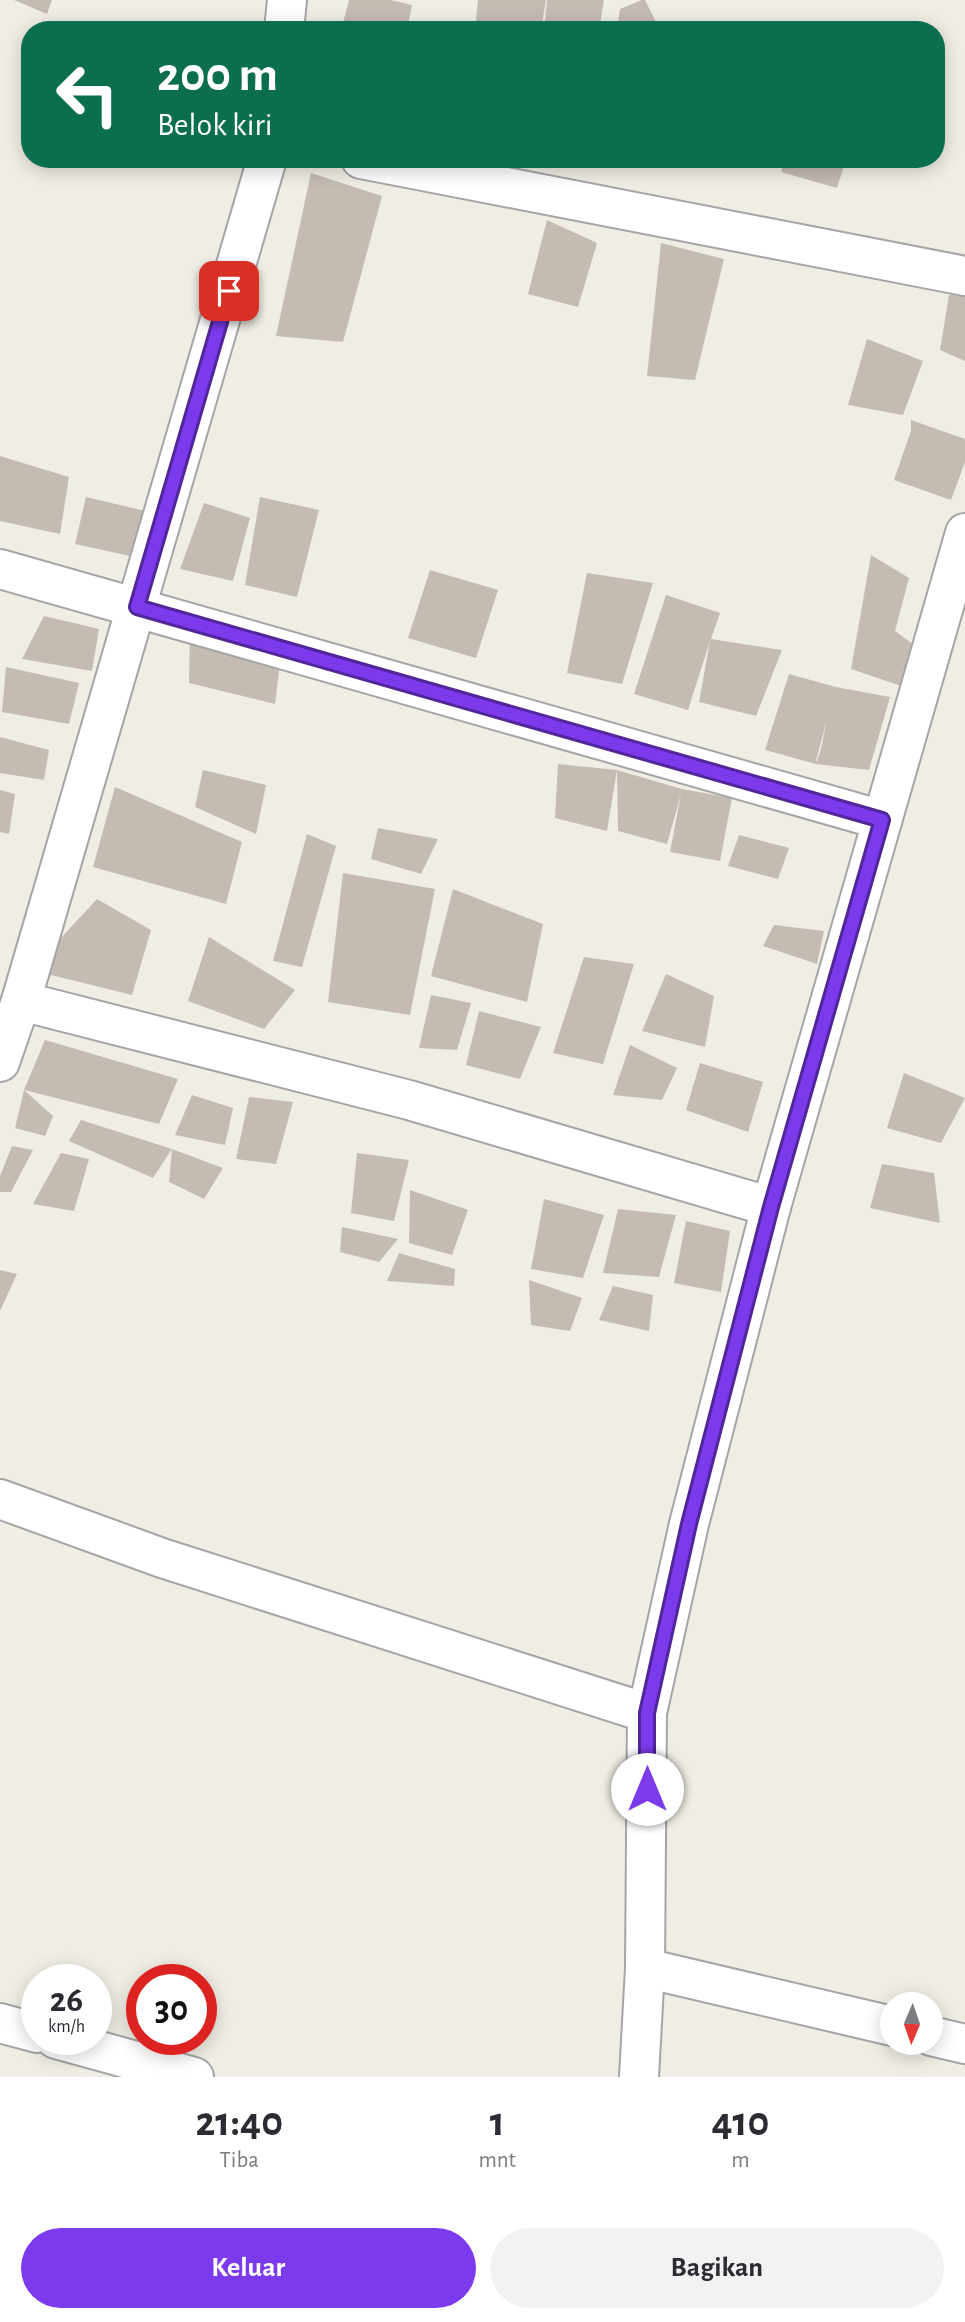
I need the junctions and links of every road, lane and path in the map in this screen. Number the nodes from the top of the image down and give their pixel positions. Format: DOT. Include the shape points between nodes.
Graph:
graph roads {
  1 [pos="287,0"];
  2 [pos="285,21"];
  3 [pos="264,168"];
  4 [pos="407,168"];
  5 [pos="965,276"];
  6 [pos="965,533"];
  7 [pos="0,569"];
  8 [pos="137,607"];
  9 [pos="882,820"];
  10 [pos="21,1001"];
  11 [pos="0,1062"];
  12 [pos="771,1207"];
  13 [pos="0,1499"];
  14 [pos="647,1713"];
  15 [pos="645,1968"];
  16 [pos="0,2023"];
  17 [pos="880,2023"];
  18 [pos="21,2029"];
  19 [pos="943,2039"];
  20 [pos="965,2044"];
  21 [pos="112,2054"];
  22 [pos="194,2077"];
  23 [pos="639,2077"];
  1 -- 2 [label="street"];
  3 -- 8 [label="street"];
  4 -- 5 [label="street"];
  6 -- 9 [label="street"];
  7 -- 8 [label="street"];
  8 -- 9 [label="street"];
  8 -- 10 [label="street"];
  9 -- 12 [label="street"];
  10 -- 11 [label="street"];
  10 -- 12 [label="street" via="408,1100"];
  12 -- 14 [label="street" via="689,1524"];
  13 -- 14 [label="street" via="162,1558"];
  14 -- 15 [label="street"];
  15 -- 17 [label="street"];
  15 -- 23 [label="street"];
  16 -- 18 [label="street"];
  19 -- 20 [label="street"];
  21 -- 22 [label="street"];
}
